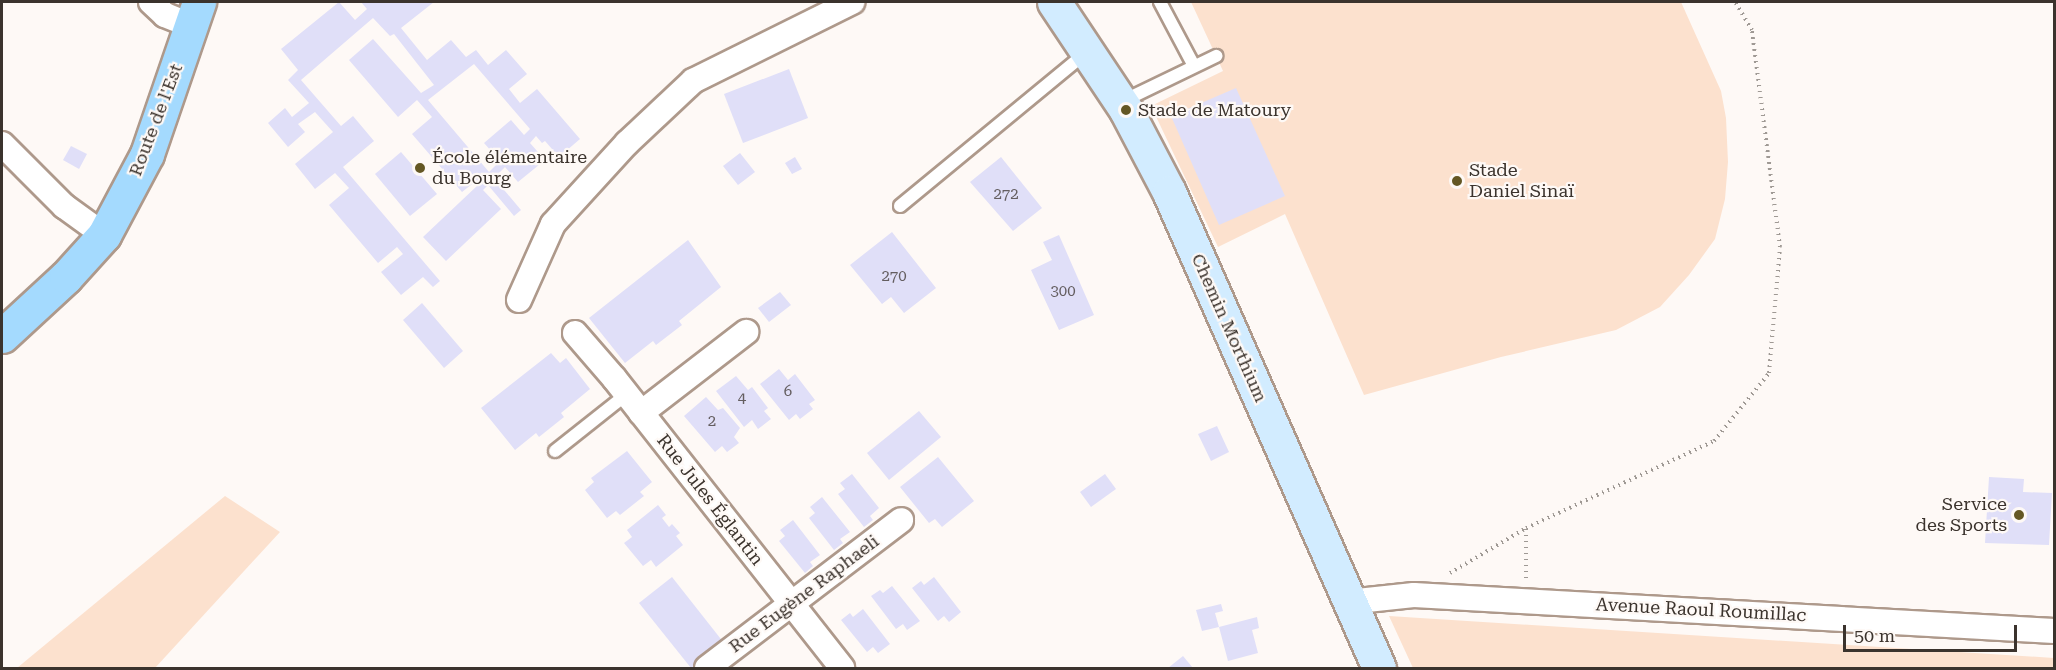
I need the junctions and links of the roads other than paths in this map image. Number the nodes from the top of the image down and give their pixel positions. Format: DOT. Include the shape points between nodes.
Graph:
graph roads {
  1 [pos="151,2"];
  2 [pos="852,2"];
  3 [pos="1054,2"];
  4 [pos="1160,2"];
  5 [pos="196,14"];
  6 [pos="1087,52"];
  7 [pos="1216,56"];
  8 [pos="1194,66"];
  9 [pos="1120,102"];
  10 [pos="2,144"];
  11 [pos="900,206"];
  12 [pos="104,236"];
  13 [pos="519,300"];
  14 [pos="746,332"];
  15 [pos="575,333"];
  16 [pos="2,336"];
  17 [pos="634,403"];
  18 [pos="555,451"];
  19 [pos="901,520"];
  20 [pos="791,602"];
  21 [pos="1348,602"];
  22 [pos="2055,631"];
  23 [pos="1371,665"];
  24 [pos="707,669"];
  25 [pos="842,669"];
  1 -- 5 [label="street" via="165,15"];
  2 -- 13 [label="street" via="693,81 627,142 553,224"];
  3 -- 6 [label="street, Chemin Morthium"];
  4 -- 8 [label="lane"];
  5 -- 12 [label="main road, Route de l'Est" via="147,154"];
  6 -- 9 [label="street, Chemin Morthium"];
  6 -- 11 [label="lane"];
  7 -- 8 [label="lane"];
  8 -- 9 [label="lane"];
  9 -- 21 [label="street, Chemin Morthium" via="1169,192"];
  10 -- 12 [label="street" via="64,206"];
  12 -- 16 [label="main road, Route de l'Est"];
  14 -- 17 [label="street"];
  15 -- 17 [label="street, Rue Jules Églantin"];
  17 -- 18 [label="lane"];
  17 -- 20 [label="street, Rue Jules Églantin"];
  19 -- 20 [label="street, Rue Eugène Raphaeli"];
  20 -- 24 [label="street, Rue Eugène Raphaeli"];
  20 -- 25 [label="street, Rue Jules Églantin"];
  21 -- 22 [label="street, Avenue Raoul Roumillac" via="1414,595"];
  21 -- 23 [label="street, Chemin Morthium"];
}
